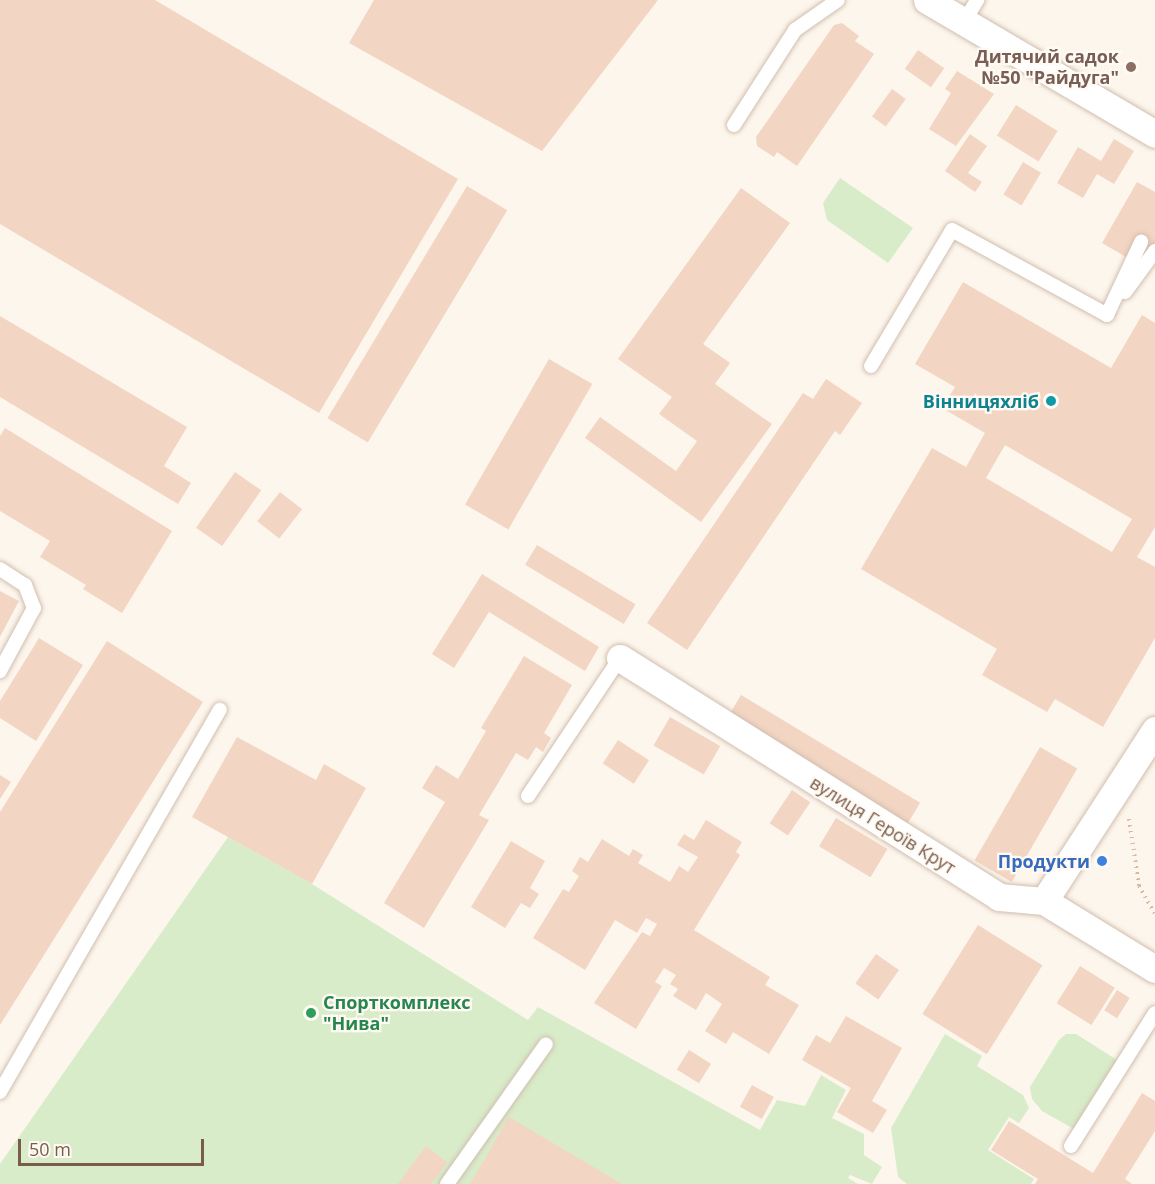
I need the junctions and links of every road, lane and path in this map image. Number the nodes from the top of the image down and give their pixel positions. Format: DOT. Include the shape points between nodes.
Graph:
graph roads {
  1 [pos="838,0"];
  2 [pos="928,0"];
  3 [pos="970,11"];
  4 [pos="734,125"];
  5 [pos="1155,134"];
  6 [pos="1141,242"];
  7 [pos="1155,251"];
  8 [pos="1107,315"];
  9 [pos="871,366"];
  10 [pos="0,569"];
  11 [pos="620,658"];
  12 [pos="0,671"];
  13 [pos="220,710"];
  14 [pos="1155,730"];
  15 [pos="528,796"];
  16 [pos="1133,812"];
  17 [pos="1044,901"];
  18 [pos="1155,914"];
  19 [pos="1155,969"];
  20 [pos="1155,1013"];
  21 [pos="546,1044"];
  22 [pos="0,1092"];
  23 [pos="1071,1146"];
  24 [pos="447,1184"];
  1 -- 4 [label="lane" via="795,30"];
  2 -- 3 [label="street"];
  3 -- 5 [label="street"];
  6 -- 8 [label="lane"];
  7 -- 8 [label="lane"];
  8 -- 9 [label="lane" via="952,230"];
  10 -- 12 [label="lane" via="26,585 34,608"];
  11 -- 15 [label="lane"];
  11 -- 17 [label="street, вулиця Героїв Крут" via="999,897"];
  13 -- 22 [label="lane"];
  14 -- 17 [label="street"];
  16 -- 18 [label="path" via="1128,821 1139,886"];
  17 -- 19 [label="street, вулиця Героїв Крут"];
  20 -- 23 [label="lane"];
  21 -- 24 [label="lane"];
}
